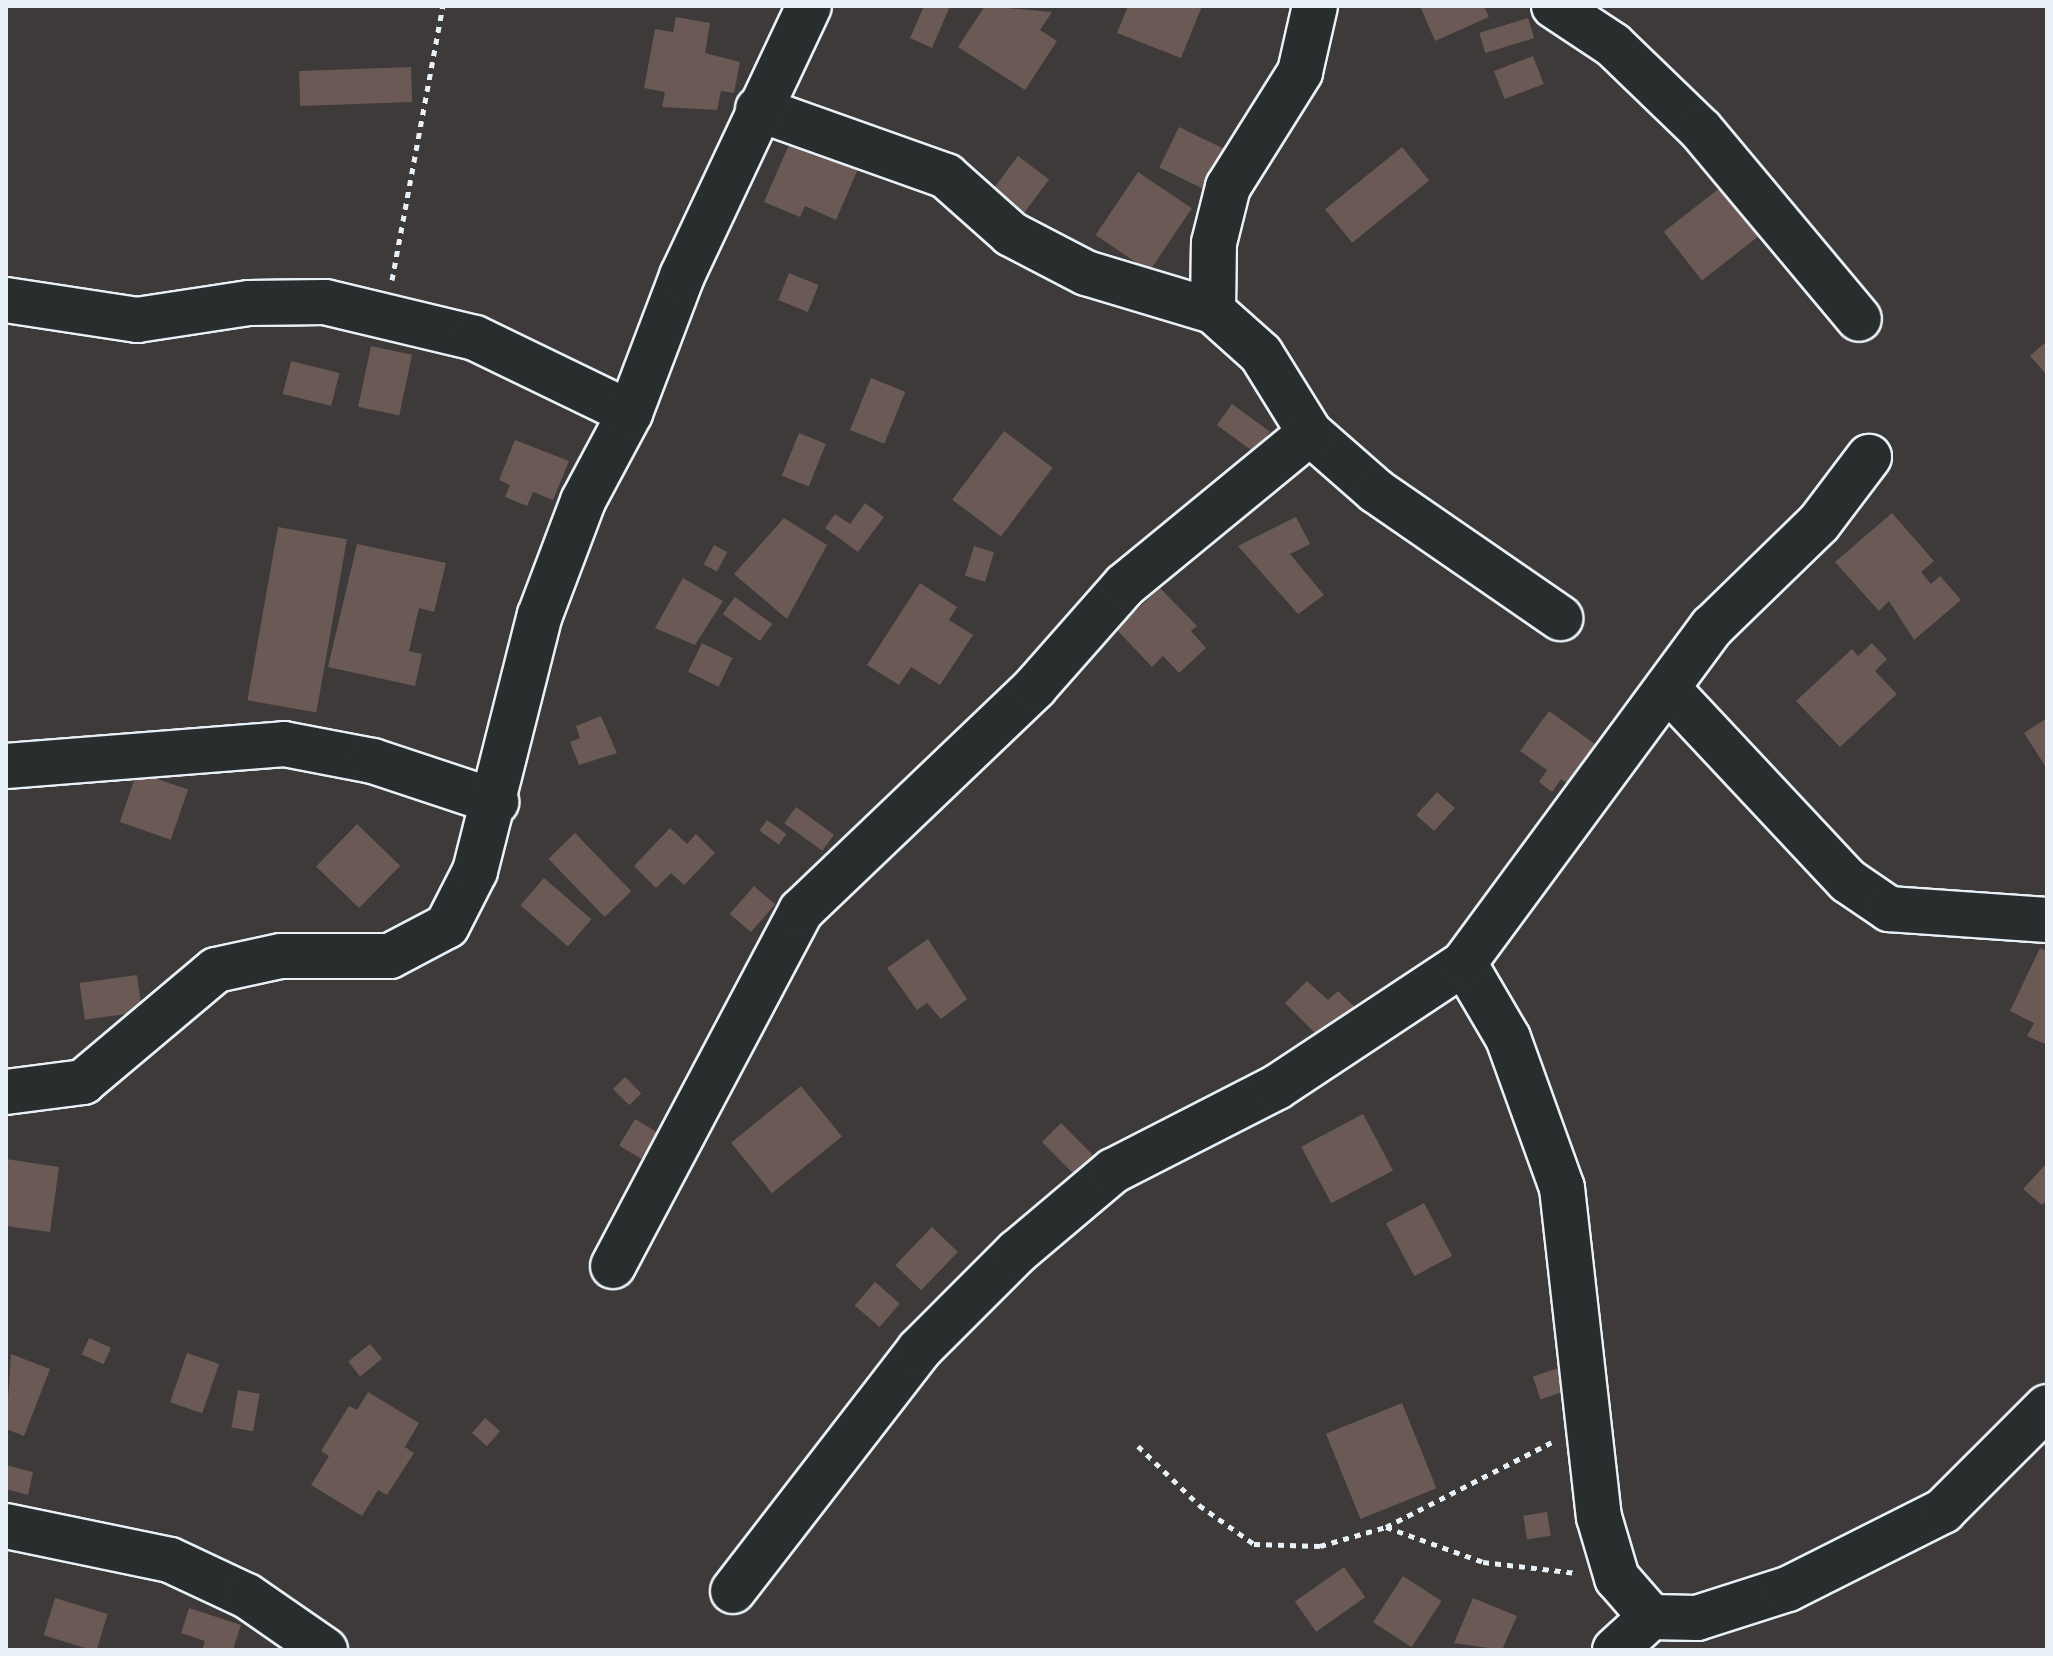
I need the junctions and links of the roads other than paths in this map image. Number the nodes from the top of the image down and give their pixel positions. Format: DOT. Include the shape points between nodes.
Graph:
graph roads {
  1 [pos="809,6"];
  2 [pos="1315,6"];
  3 [pos="1554,6"];
  4 [pos="758,109"];
  5 [pos="6,300"];
  6 [pos="1213,311"];
  7 [pos="1859,319"];
  8 [pos="630,413"];
  9 [pos="1310,433"];
  10 [pos="1869,457"];
  11 [pos="1560,618"];
  12 [pos="1670,691"];
  13 [pos="6,766"];
  14 [pos="496,802"];
  15 [pos="2047,920"];
  16 [pos="1464,963"];
  17 [pos="6,1092"];
  18 [pos="613,1266"];
  19 [pos="2047,1407"];
  20 [pos="6,1526"];
  21 [pos="733,1591"];
  22 [pos="1651,1617"];
  23 [pos="325,1650"];
  24 [pos="1615,1650"];
  1 -- 4 [label="street"];
  2 -- 6 [label="street" via="1300,72 1228,187 1214,243"];
  3 -- 7 [label="street" via="1613,45 1701,130"];
  4 -- 6 [label="street" via="946,176 1011,234 1086,273"];
  4 -- 8 [label="street"];
  5 -- 8 [label="street" via="137,320 325,302 475,338"];
  6 -- 9 [label="street" via="1261,354"];
  8 -- 14 [label="street" via="583,501 540,615"];
  9 -- 11 [label="street" via="1376,491"];
  9 -- 18 [label="street" via="1125,585 1035,687 801,911"];
  10 -- 12 [label="street" via="1819,523 1712,627"];
  12 -- 15 [label="street" via="1848,881 1889,909"];
  12 -- 16 [label="street"];
  13 -- 14 [label="street" via="284,744 373,761"];
  14 -- 17 [label="street" via="475,871 447,926 390,956 281,956 216,970 83,1082"];
  16 -- 21 [label="street" via="1277,1087 1113,1171 1017,1252 919,1350"];
  16 -- 22 [label="street" via="1508,1038 1562,1188 1585,1425 1617,1578"];
  19 -- 22 [label="street" via="1943,1511 1788,1589 1697,1618"];
  20 -- 23 [label="street" via="170,1560 247,1596"];
  22 -- 24 [label="street"];
}
